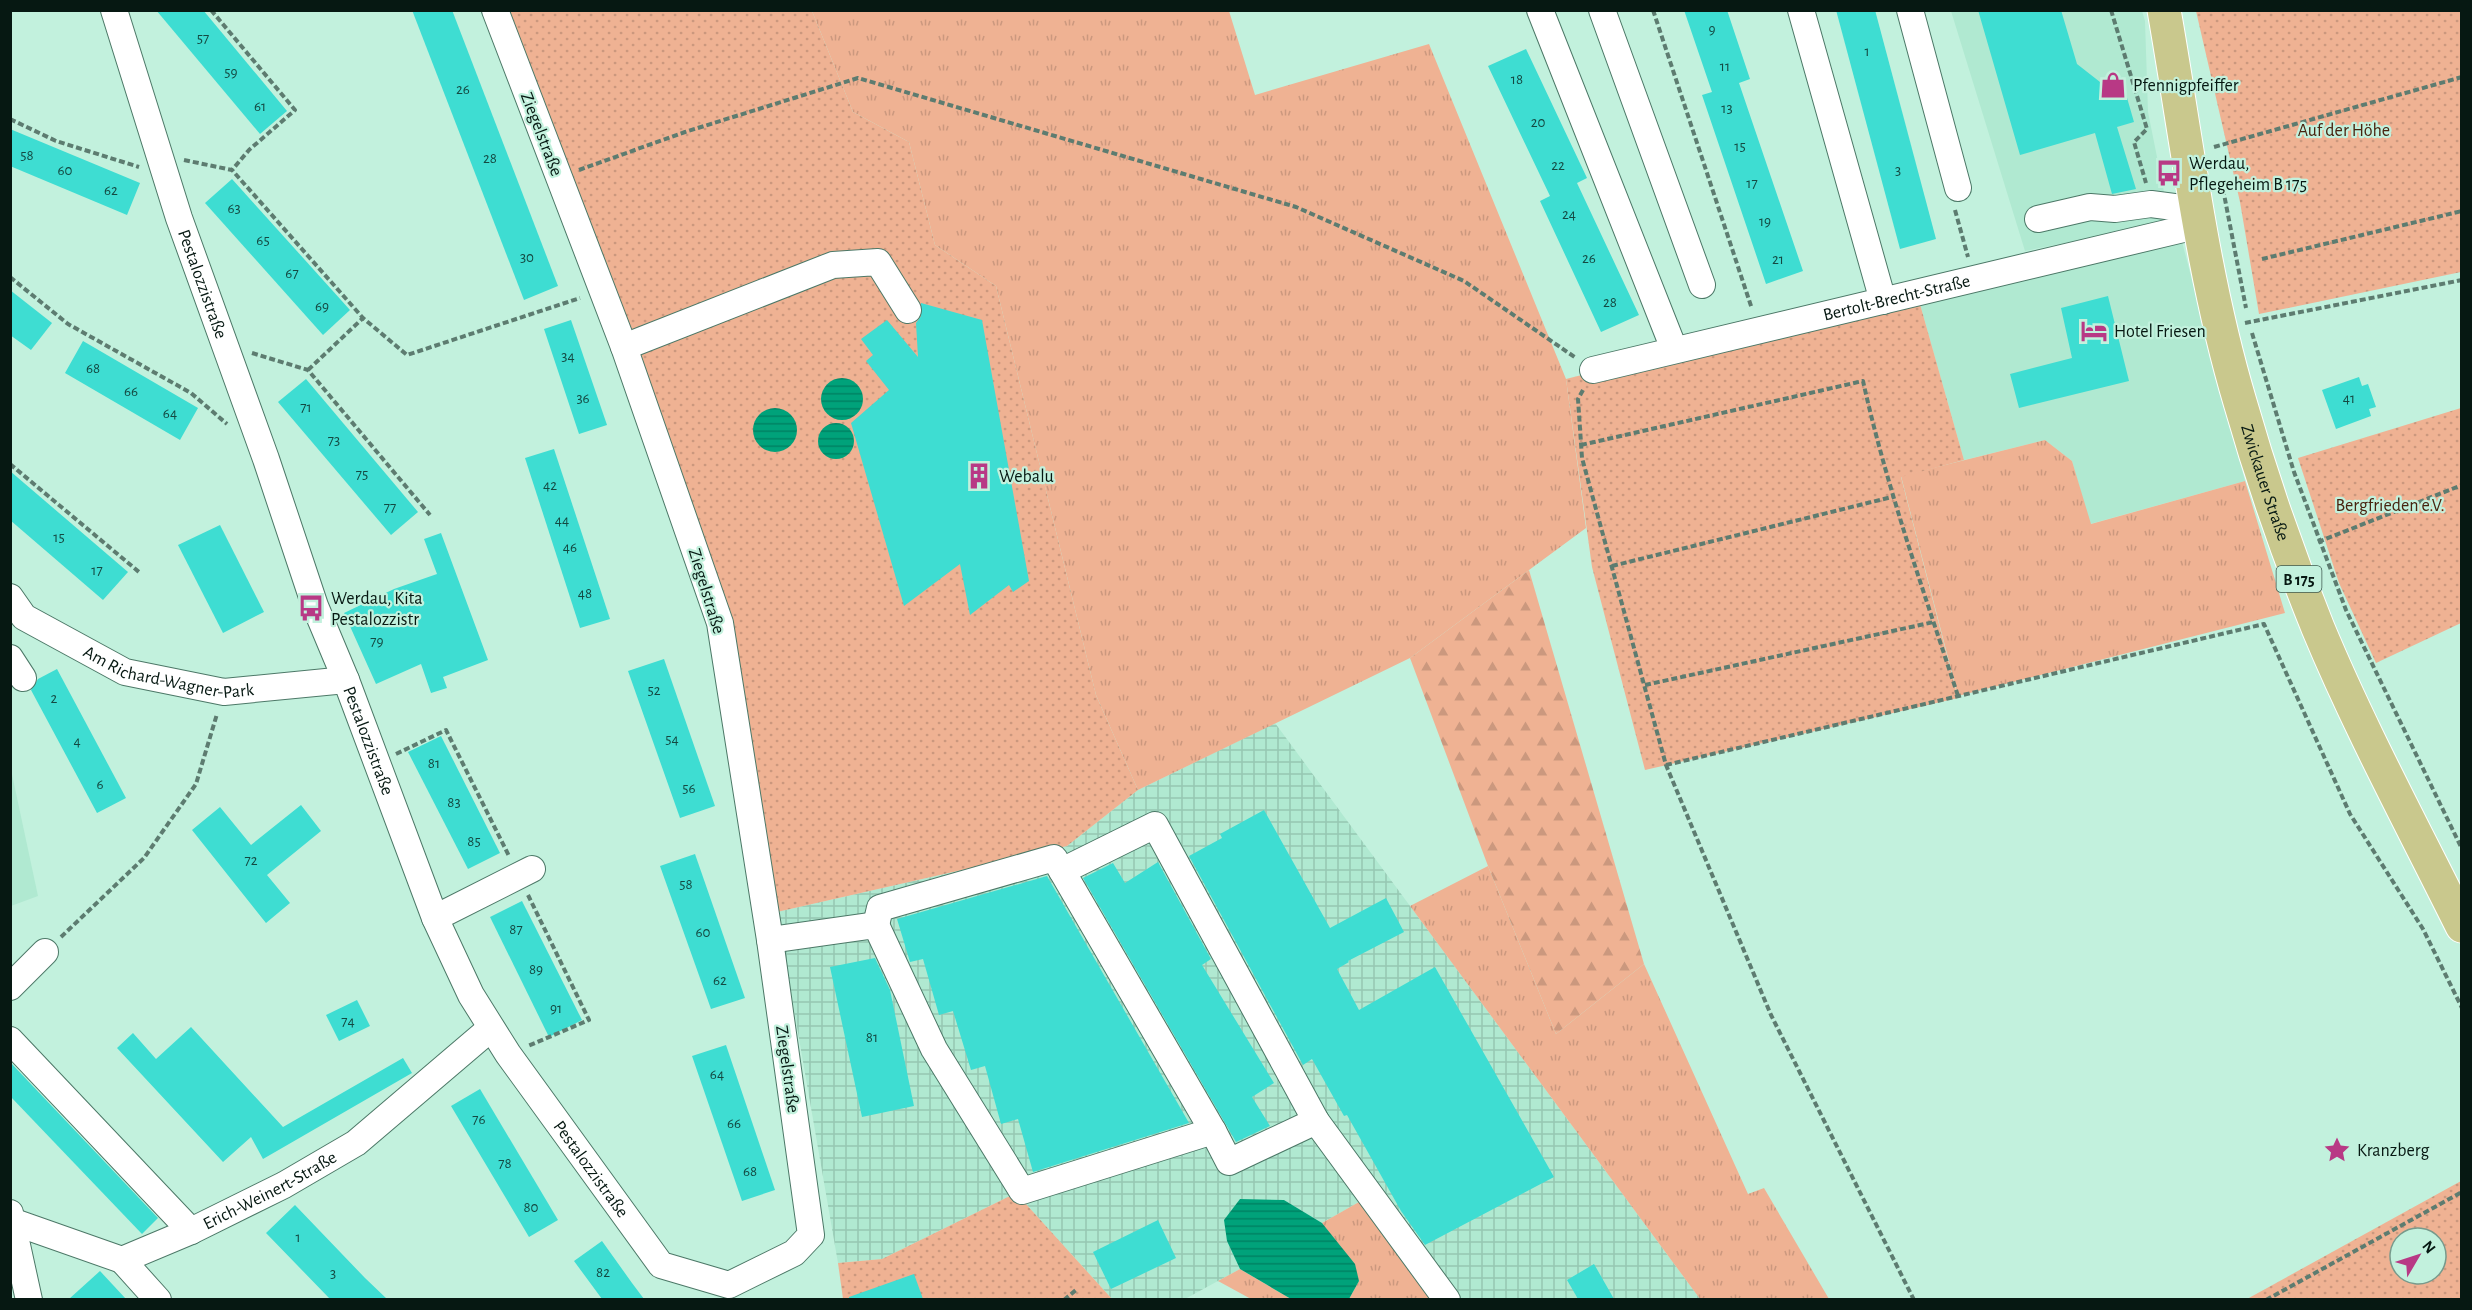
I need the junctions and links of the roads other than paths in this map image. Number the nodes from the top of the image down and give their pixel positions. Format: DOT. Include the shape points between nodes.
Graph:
graph roads {
  1 [pos="114,10"];
  2 [pos="495,10"];
  3 [pos="1540,10"];
  4 [pos="1602,10"];
  5 [pos="1801,10"];
  6 [pos="1910,10"];
  7 [pos="2164,10"];
  8 [pos="1958,188"];
  9 [pos="2199,217"];
  10 [pos="2038,219"];
  11 [pos="1702,285"];
  12 [pos="1883,301"];
  13 [pos="908,310"];
  14 [pos="624,347"];
  15 [pos="1674,349"];
  16 [pos="1593,370"];
  17 [pos="10,597"];
  18 [pos="346,680"];
  19 [pos="532,869"];
  20 [pos="1062,871"];
  21 [pos="435,918"];
  22 [pos="876,924"];
  23 [pos="2462,926"];
  24 [pos="770,940"];
  25 [pos="45,952"];
  26 [pos="15,972"];
  27 [pos="491,1028"];
  28 [pos="10,1040"];
  29 [pos="1316,1121"];
  30 [pos="1213,1131"];
  31 [pos="12,1217"];
  32 [pos="191,1231"];
  33 [pos="811,1235"];
  34 [pos="122,1260"];
  35 [pos="29,1299"];
  36 [pos="158,1299"];
  37 [pos="1447,1299"];
  1 -- 18 [label="street, Pestalozzistraße" via="162,165 315,606"];
  2 -- 14 [label="street, Ziegelstraße"];
  3 -- 15 [label="street"];
  4 -- 11 [label="street"];
  5 -- 12 [label="street"];
  6 -- 8 [label="street"];
  7 -- 9 [label="main road, Zwickauer Straße / B 175" via="2206,153"];
  9 -- 10 [label="street" via="2151,204 2115,209 2090,207"];
  9 -- 12 [label="street, Bertolt-Brecht-Straße"];
  9 -- 23 [label="main road, Zwickauer Straße / B 175" via="2235,326 2239,401 2271,503 2304,547 2319,630"];
  12 -- 15 [label="street, Bertolt-Brecht-Straße"];
  13 -- 14 [label="street" via="878,261 833,265"];
  14 -- 24 [label="street, Ziegelstraße" via="720,623"];
  15 -- 16 [label="street, Bertolt-Brecht-Straße"];
  17 -- 18 [label="street, Am Richard-Wagner-Park" via="24,616 125,672 224,692"];
  18 -- 21 [label="street, Pestalozzistraße"];
  19 -- 21 [label="street"];
  20 -- 22 [label="street" via="1054,858 880,908"];
  20 -- 29 [label="street" via="1155,825"];
  20 -- 30 [label="street"];
  21 -- 27 [label="street, Pestalozzistraße"];
  22 -- 24 [label="street"];
  22 -- 30 [label="street" via="934,1050 1022,1191"];
  24 -- 33 [label="street, Ziegelstraße"];
  25 -- 26 [label="street"];
  27 -- 32 [label="street, Erich-Weinert-Straße" via="356,1143 284,1185"];
  27 -- 33 [label="street, Pestalozzistraße" via="661,1265 729,1285 794,1253"];
  28 -- 32 [label="street"];
  29 -- 30 [label="street" via="1228,1162"];
  29 -- 37 [label="street"];
  31 -- 34 [label="street"];
  31 -- 35 [label="street"];
  32 -- 34 [label="street, Erich-Weinert-Straße"];
  34 -- 36 [label="street"];
}
